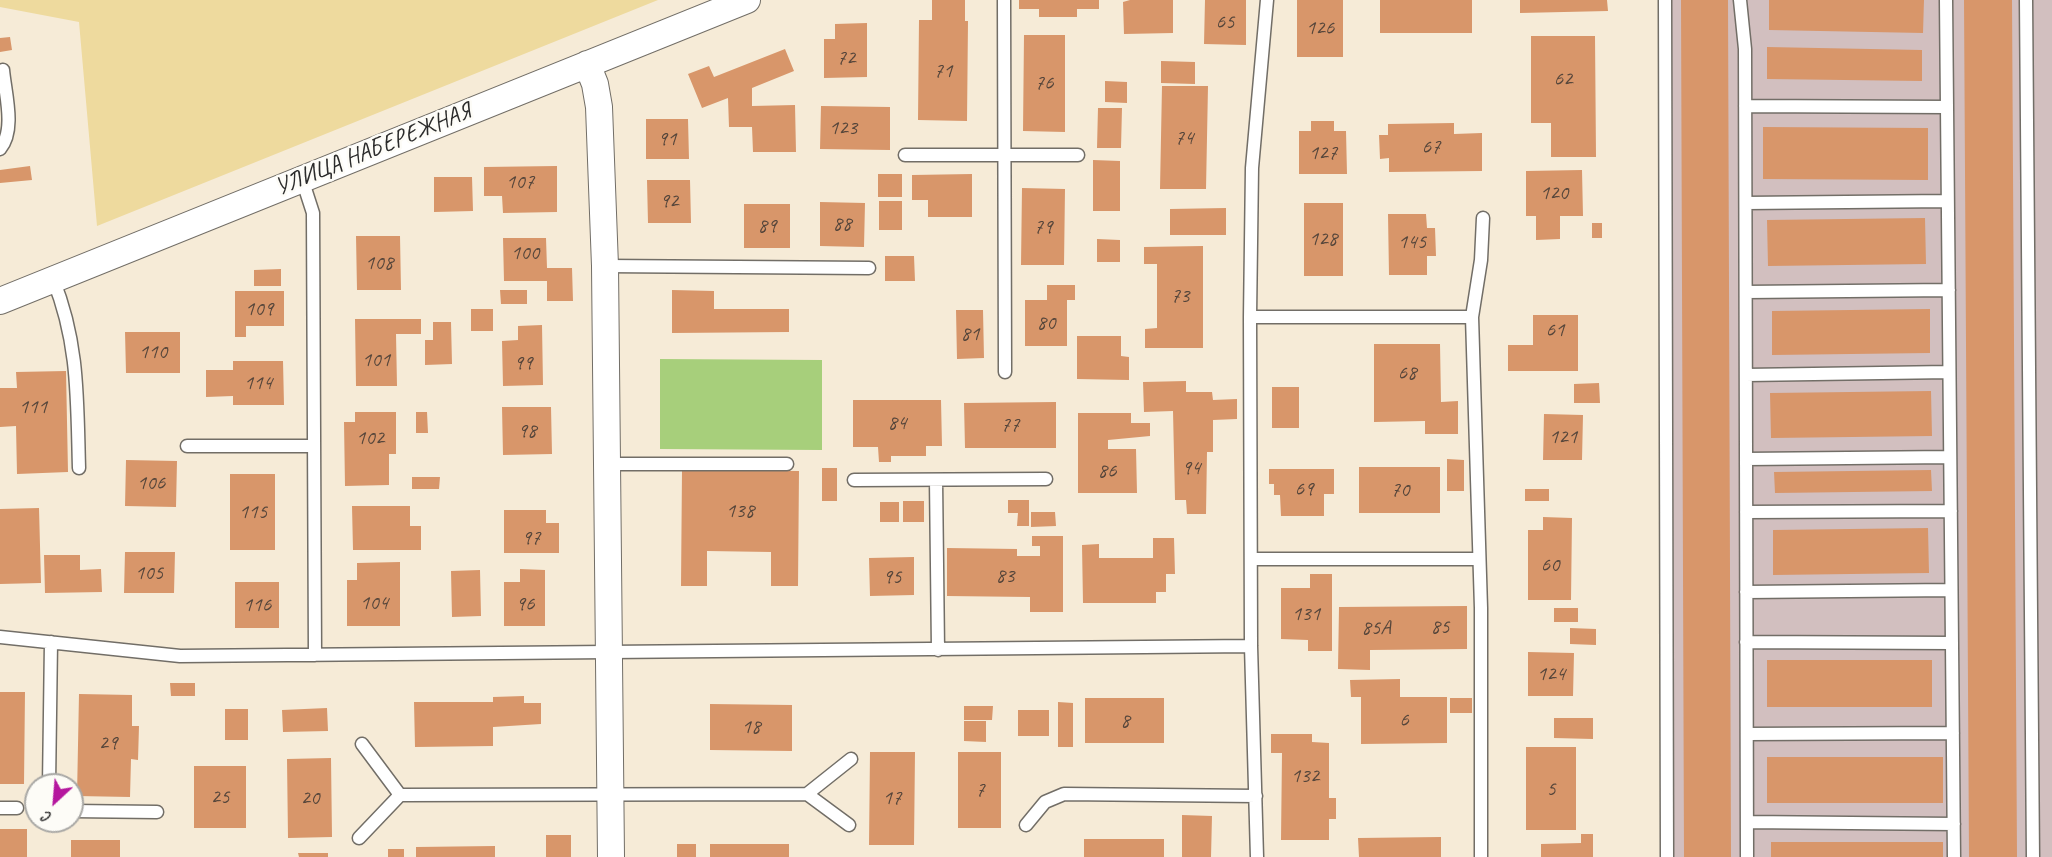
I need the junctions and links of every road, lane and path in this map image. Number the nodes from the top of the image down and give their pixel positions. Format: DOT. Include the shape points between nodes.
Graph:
graph roads {
  1 [pos="747,0"];
  2 [pos="1005,0"];
  3 [pos="1267,0"];
  4 [pos="1665,0"];
  5 [pos="1740,0"];
  6 [pos="1946,0"];
  7 [pos="2026,0"];
  8 [pos="587,64"];
  9 [pos="3,70"];
  10 [pos="1745,106"];
  11 [pos="1947,107"];
  12 [pos="0,149"];
  13 [pos="905,155"];
  14 [pos="1005,155"];
  15 [pos="1078,155"];
  16 [pos="302,179"];
  17 [pos="1947,201"];
  18 [pos="1746,203"];
  19 [pos="1483,218"];
  20 [pos="605,266"];
  21 [pos="869,268"];
  22 [pos="53,279"];
  23 [pos="1948,290"];
  24 [pos="1746,292"];
  25 [pos="0,301"];
  26 [pos="1250,317"];
  27 [pos="1472,317"];
  28 [pos="1005,372"];
  29 [pos="1949,372"];
  30 [pos="1746,375"];
  31 [pos="187,446"];
  32 [pos="314,446"];
  33 [pos="1950,457"];
  34 [pos="1746,459"];
  35 [pos="607,464"];
  36 [pos="787,464"];
  37 [pos="79,468"];
  38 [pos="1046,479"];
  39 [pos="854,480"];
  40 [pos="936,480"];
  41 [pos="1951,510"];
  42 [pos="1746,512"];
  43 [pos="1251,559"];
  44 [pos="1478,559"];
  45 [pos="1952,590"];
  46 [pos="1746,592"];
  47 [pos="0,637"];
  48 [pos="51,642"];
  49 [pos="1746,642"];
  50 [pos="1952,643"];
  51 [pos="1251,646"];
  52 [pos="938,650"];
  53 [pos="608,653"];
  54 [pos="315,655"];
  55 [pos="1953,733"];
  56 [pos="1747,734"];
  57 [pos="362,744"];
  58 [pos="851,759"];
  59 [pos="49,773"];
  60 [pos="610,794"];
  61 [pos="807,794"];
  62 [pos="400,795"];
  63 [pos="1256,796"];
  64 [pos="0,808"];
  65 [pos="17,808"];
  66 [pos="84,811"];
  67 [pos="156,812"];
  68 [pos="1747,822"];
  69 [pos="1954,824"];
  70 [pos="849,825"];
  71 [pos="1026,825"];
  72 [pos="359,838"];
  73 [pos="610,857"];
  74 [pos="1257,857"];
  75 [pos="1481,857"];
  76 [pos="1667,857"];
  77 [pos="1747,857"];
  78 [pos="1954,857"];
  79 [pos="2033,857"];
  1 -- 8 [label="street, УЛИЦА НАБЕРЕЖНАЯ"];
  2 -- 14 [label="lane"];
  3 -- 26 [label="lane" via="1252,168"];
  4 -- 76 [label="lane"];
  5 -- 10 [label="lane"];
  6 -- 11 [label="lane"];
  7 -- 79 [label="lane"];
  8 -- 16 [label="street, УЛИЦА НАБЕРЕЖНАЯ"];
  8 -- 20 [label="street" via="599,107"];
  9 -- 12 [label="lane" via="8,128"];
  10 -- 11 [label="lane"];
  10 -- 18 [label="lane"];
  11 -- 17 [label="lane"];
  13 -- 14 [label="lane"];
  14 -- 15 [label="lane"];
  14 -- 28 [label="lane"];
  16 -- 22 [label="street, УЛИЦА НАБЕРЕЖНАЯ"];
  16 -- 32 [label="lane" via="313,213"];
  17 -- 18 [label="lane"];
  17 -- 23 [label="lane"];
  18 -- 24 [label="lane"];
  19 -- 27 [label="lane"];
  20 -- 21 [label="lane"];
  20 -- 35 [label="street"];
  22 -- 25 [label="street, УЛИЦА НАБЕРЕЖНАЯ"];
  22 -- 37 [label="lane" via="76,365"];
  23 -- 24 [label="lane"];
  23 -- 29 [label="lane"];
  24 -- 30 [label="lane"];
  26 -- 27 [label="lane"];
  26 -- 43 [label="lane"];
  27 -- 44 [label="lane"];
  29 -- 30 [label="lane"];
  29 -- 33 [label="lane"];
  30 -- 34 [label="lane"];
  31 -- 32 [label="lane"];
  32 -- 54 [label="lane"];
  33 -- 34 [label="lane"];
  33 -- 41 [label="lane"];
  34 -- 42 [label="lane"];
  35 -- 36 [label="lane"];
  35 -- 53 [label="street"];
  38 -- 40 [label="lane"];
  39 -- 40 [label="lane"];
  40 -- 52 [label="lane"];
  41 -- 42 [label="lane"];
  41 -- 45 [label="lane"];
  42 -- 46 [label="lane"];
  43 -- 44 [label="lane"];
  43 -- 51 [label="lane"];
  44 -- 75 [label="lane"];
  45 -- 46 [label="lane"];
  45 -- 50 [label="lane"];
  46 -- 49 [label="lane"];
  47 -- 48 [label="lane"];
  48 -- 54 [label="lane" via="180,656"];
  48 -- 59 [label="lane"];
  49 -- 50 [label="lane"];
  49 -- 56 [label="lane"];
  50 -- 55 [label="lane"];
  51 -- 52 [label="lane"];
  51 -- 63 [label="lane"];
  52 -- 53 [label="lane"];
  53 -- 54 [label="lane"];
  53 -- 60 [label="street"];
  55 -- 56 [label="lane"];
  55 -- 69 [label="lane"];
  56 -- 68 [label="lane"];
  57 -- 62 [label="lane"];
  58 -- 61 [label="lane"];
  60 -- 61 [label="lane"];
  60 -- 62 [label="lane"];
  60 -- 73 [label="street"];
  61 -- 70 [label="lane"];
  62 -- 72 [label="lane"];
  63 -- 71 [label="lane" via="1064,794 1045,802"];
  63 -- 74 [label="lane"];
  64 -- 65 [label="lane"];
  66 -- 67 [label="lane"];
  68 -- 69 [label="lane"];
  68 -- 77 [label="lane"];
  69 -- 78 [label="lane"];
}
